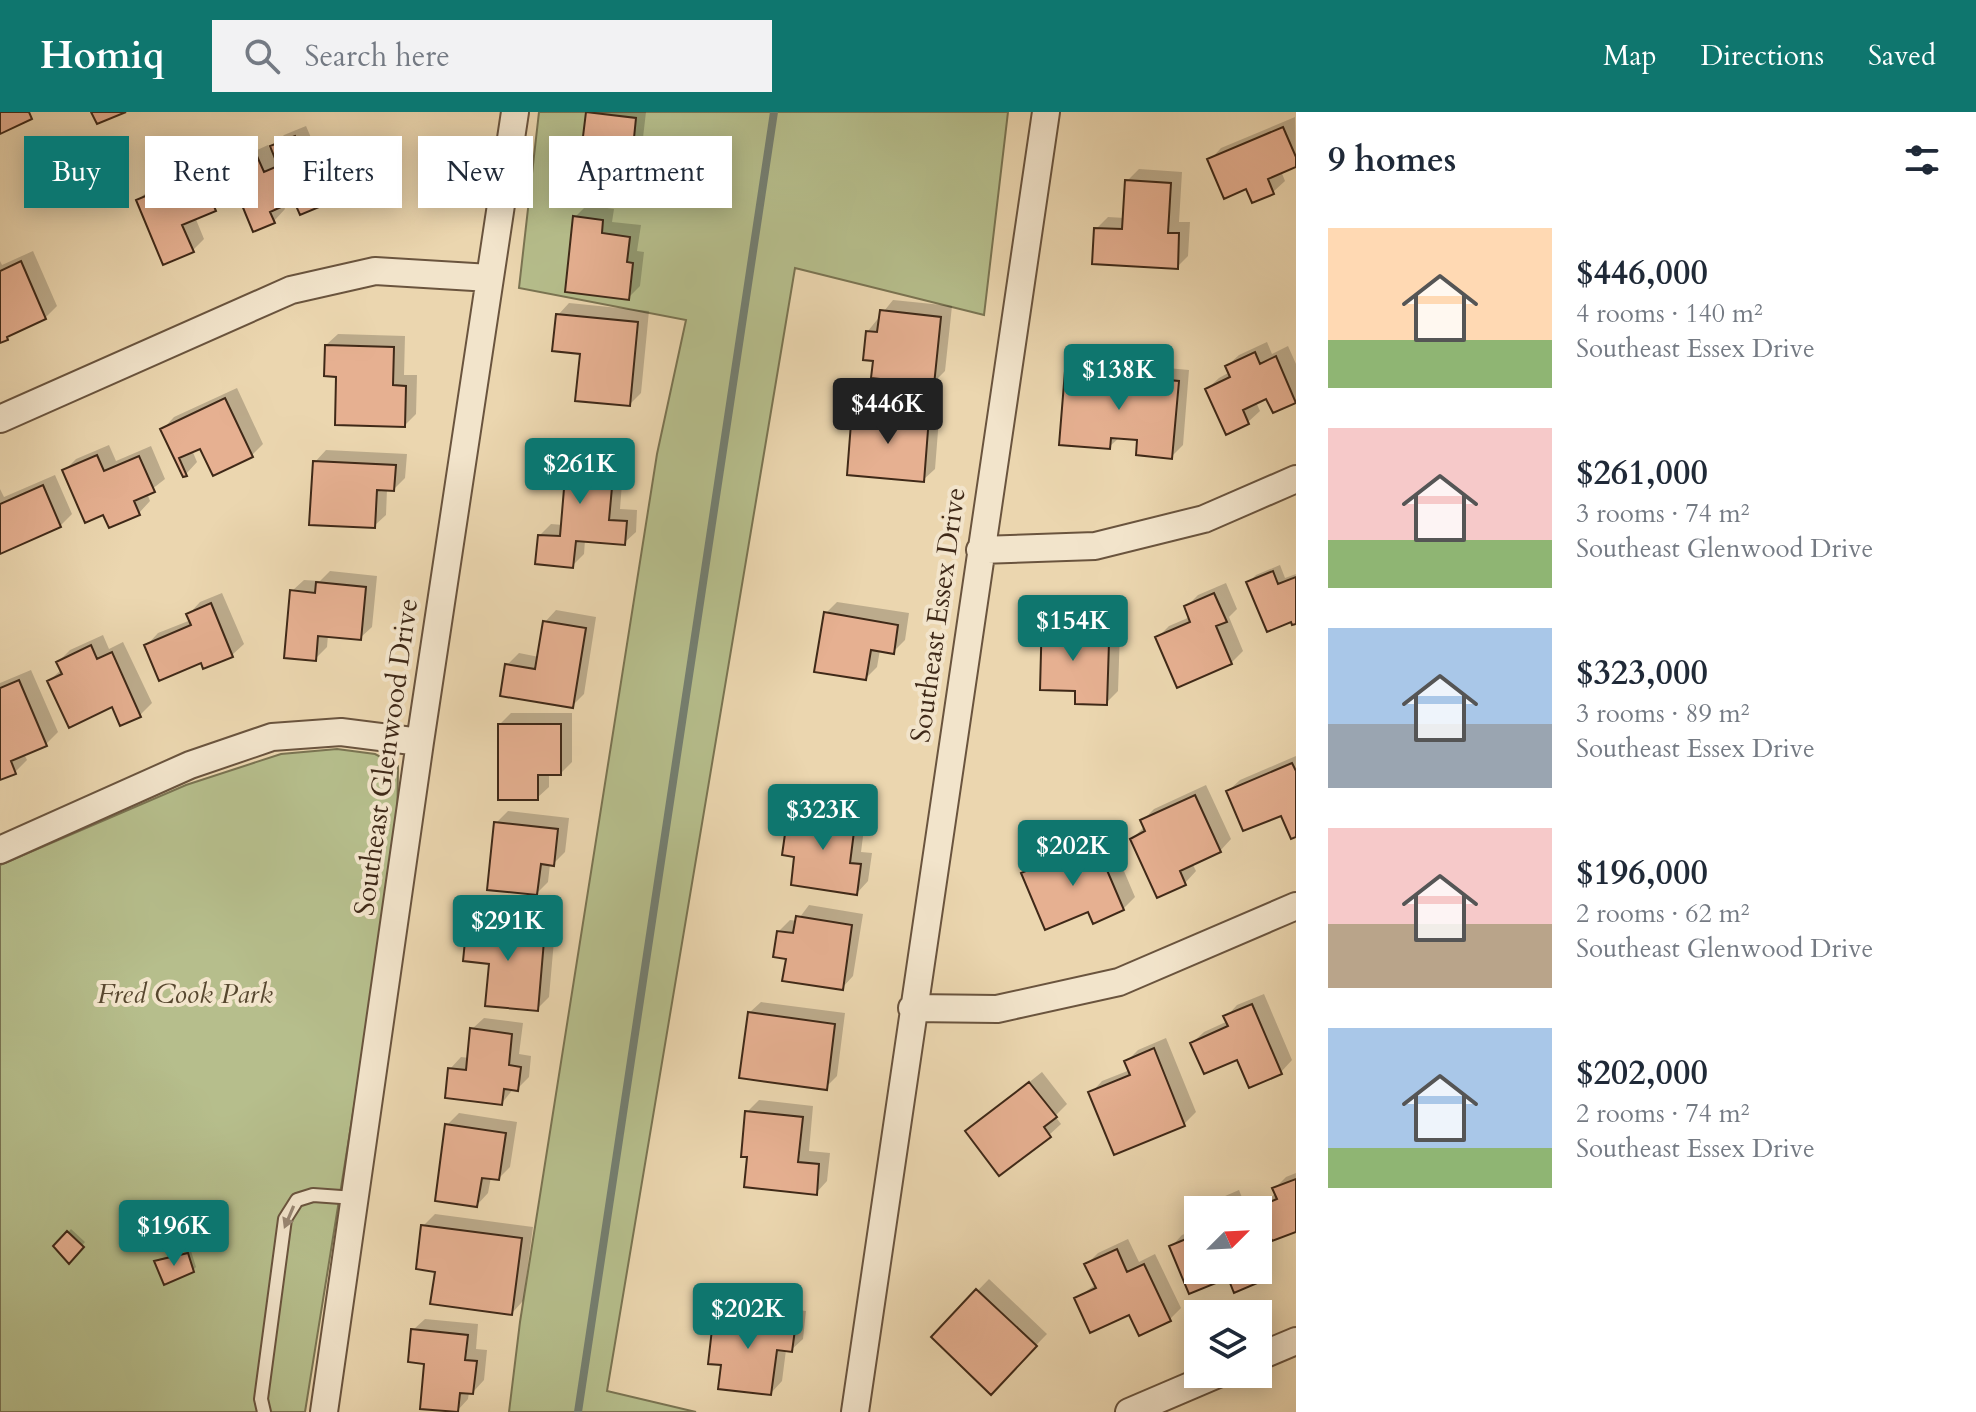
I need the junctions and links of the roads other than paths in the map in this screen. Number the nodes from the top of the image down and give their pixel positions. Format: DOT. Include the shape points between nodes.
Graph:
graph roads {
  1 [pos="515,112"];
  2 [pos="1046,112"];
  3 [pos="490,278"];
  4 [pos="0,419"];
  5 [pos="1296,479"];
  6 [pos="980,550"];
  7 [pos="420,742"];
  8 [pos="0,850"];
  9 [pos="1296,906"];
  10 [pos="912,1008"];
  11 [pos="355,1198"];
  12 [pos="1296,1341"];
  13 [pos="1272,1351"];
  14 [pos="1185,1388"];
  15 [pos="264,1412"];
  16 [pos="324,1412"];
  17 [pos="855,1412"];
  18 [pos="1129,1412"];
  1 -- 3 [label="street, Southeast Glenwood Drive"];
  2 -- 6 [label="street, Southeast Essex Drive"];
  3 -- 4 [label="street" via="375,271 291,290"];
  3 -- 7 [label="street, Southeast Glenwood Drive"];
  5 -- 6 [label="street" via="1204,519 1095,546"];
  6 -- 10 [label="street, Southeast Essex Drive"];
  7 -- 8 [label="street" via="341,732 272,737 190,765"];
  7 -- 11 [label="street, Southeast Glenwood Drive"];
  9 -- 10 [label="street" via="1119,982 997,1009"];
  10 -- 17 [label="street, Southeast Essex Drive"];
  11 -- 15 [label="lane, one-way" via="313,1195 297,1200 285,1219 261,1399"];
  11 -- 16 [label="street, Southeast Glenwood Drive"];
  12 -- 13 [label="street"];
  14 -- 18 [label="street"];
}
